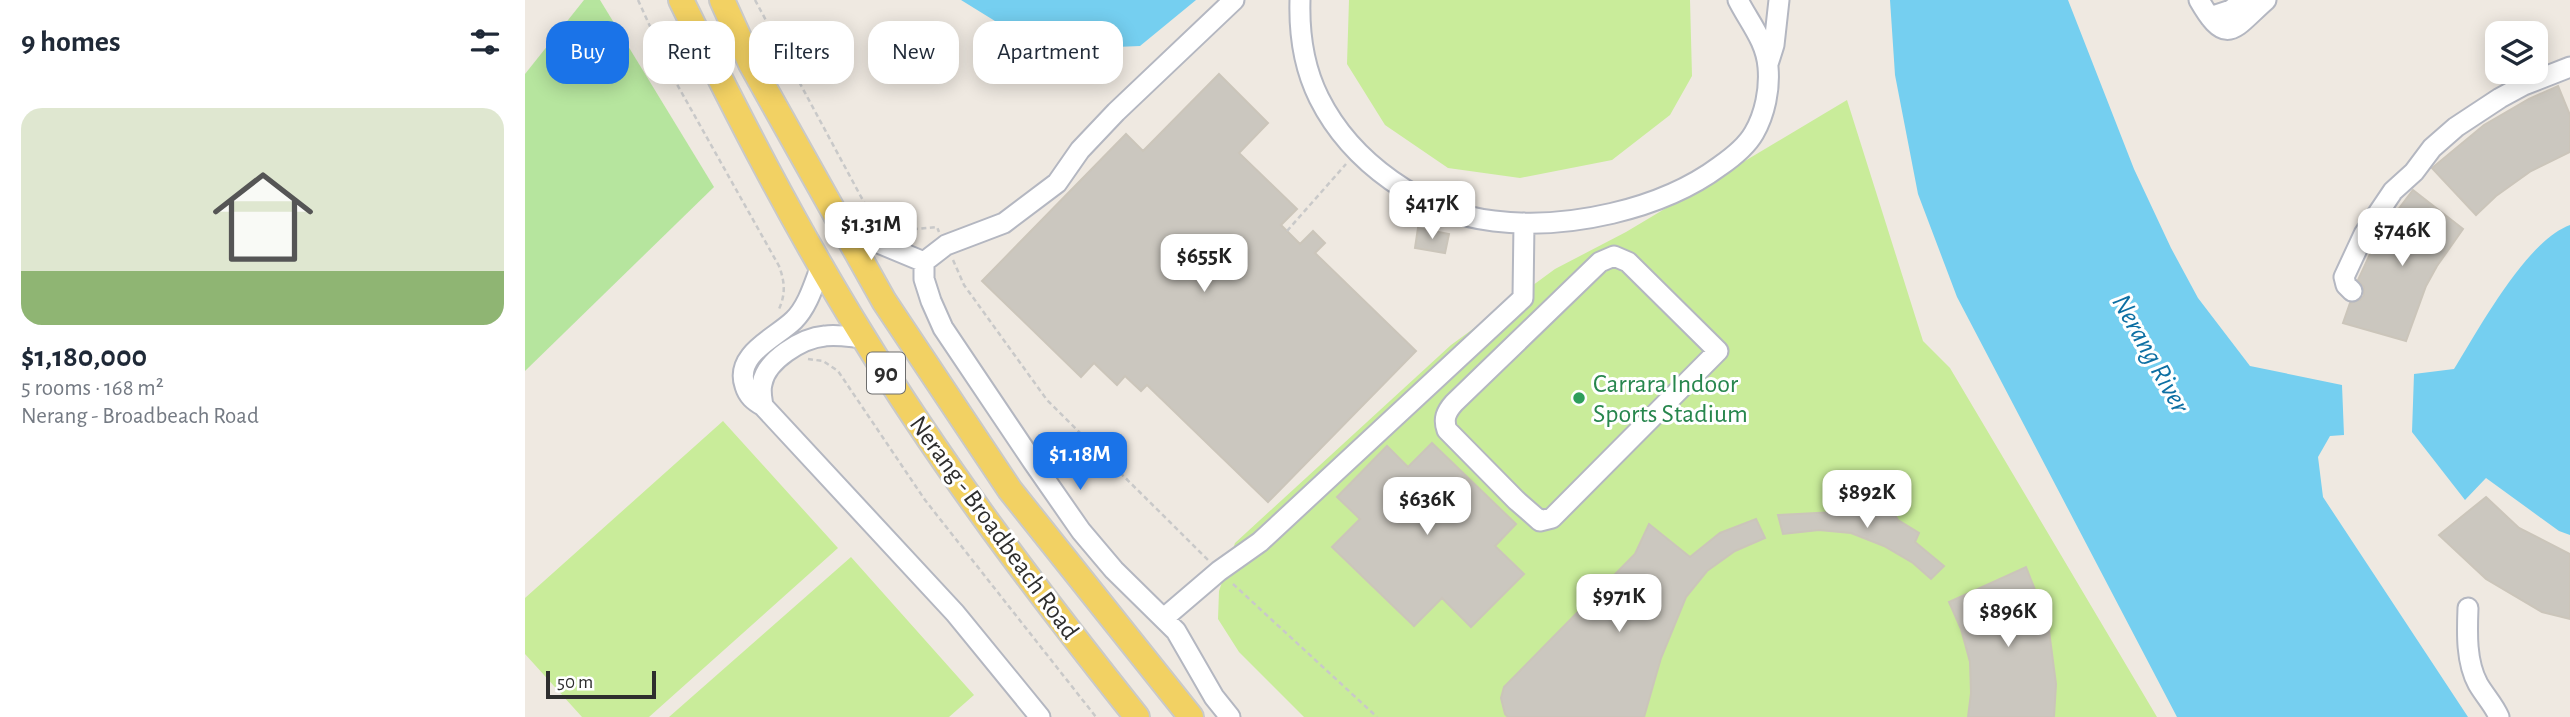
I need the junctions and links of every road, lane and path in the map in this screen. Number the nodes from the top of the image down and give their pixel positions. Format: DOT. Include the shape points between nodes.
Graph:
graph roads {
  1 [pos="638,0"];
  2 [pos="681,0"];
  3 [pos="722,0"];
  4 [pos="755,0"];
  5 [pos="1234,0"];
  6 [pos="1300,0"];
  7 [pos="1738,0"];
  8 [pos="1779,0"];
  9 [pos="2199,0"];
  10 [pos="2244,0"];
  11 [pos="2266,0"];
  12 [pos="2210,17"];
  13 [pos="1768,64"];
  14 [pos="2570,67"];
  15 [pos="1358,151"];
  16 [pos="837,220"];
  17 [pos="873,220"];
  18 [pos="1524,223"];
  19 [pos="1287,231"];
  20 [pos="889,232"];
  21 [pos="946,245"];
  22 [pos="924,262"];
  23 [pos="821,266"];
  24 [pos="2352,291"];
  25 [pos="1523,298"];
  26 [pos="772,318"];
  27 [pos="1542,320"];
  28 [pos="863,338"];
  29 [pos="806,359"];
  30 [pos="762,406"];
  31 [pos="1219,572"];
  32 [pos="2468,608"];
  33 [pos="1164,618"];
  34 [pos="1040,717"];
  35 [pos="1096,717"];
  36 [pos="1136,717"];
  37 [pos="1191,717"];
  38 [pos="1230,717"];
  39 [pos="1377,717"];
  40 [pos="2499,717"];
  1 -- 26 [label="path" via="674,79 779,266 784,294"];
  2 -- 23 [label="main road, Nerang - Broadbeach Road / 90"];
  3 -- 16 [label="main road, Nerang - Broadbeach Road / 90" via="751,64"];
  4 -- 17 [label="path"];
  5 -- 21 [label="street" via="1116,112 1057,183 1003,223"];
  6 -- 15 [label="street" via="1299,19 1318,97"];
  7 -- 13 [label="street" via="1751,19"];
  8 -- 13 [label="street"];
  9 -- 12 [label="street"];
  10 -- 12 [label="street"];
  11 -- 12 [label="street" via="2233,29 2218,27"];
  13 -- 18 [label="street" via="1764,111 1754,134 1740,152 1714,171 1646,206"];
  14 -- 24 [label="street" via="2500,98 2437,143 2393,191 2364,234 2344,277"];
  15 -- 18 [label="street" via="1388,179 1438,206 1492,221"];
  15 -- 19 [label="path"];
  16 -- 22 [label="street"];
  16 -- 37 [label="main road, Nerang - Broadbeach Road / 90" via="884,301 1010,490"];
  18 -- 25 [label="street"];
  20 -- 21 [label="path" via="937,228"];
  21 -- 22 [label="street"];
  21 -- 31 [label="path" via="964,285 1047,400"];
  22 -- 33 [label="street" via="924,279 943,328 1033,462 1081,531"];
  23 -- 28 [label="main road, Nerang - Broadbeach Road / 90"];
  23 -- 30 [label="street" via="802,310 755,352 744,368 748,394"];
  25 -- 27 [label="street"];
  25 -- 31 [label="street" via="1260,542"];
  27 -- 27 [label="street" via="1600,262 1614,256 1627,262 1718,351 1544,521 1536,520 1444,423 1454,403"];
  28 -- 30 [label="street" via="822,336 782,356 762,382"];
  28 -- 36 [label="main road, Nerang - Broadbeach Road / 90" via="991,529"];
  29 -- 35 [label="path" via="838,370 925,500"];
  30 -- 34 [label="street" via="955,613"];
  31 -- 33 [label="street"];
  31 -- 39 [label="path"];
  32 -- 40 [label="street" via="2471,665"];
  33 -- 38 [label="street"];
}
